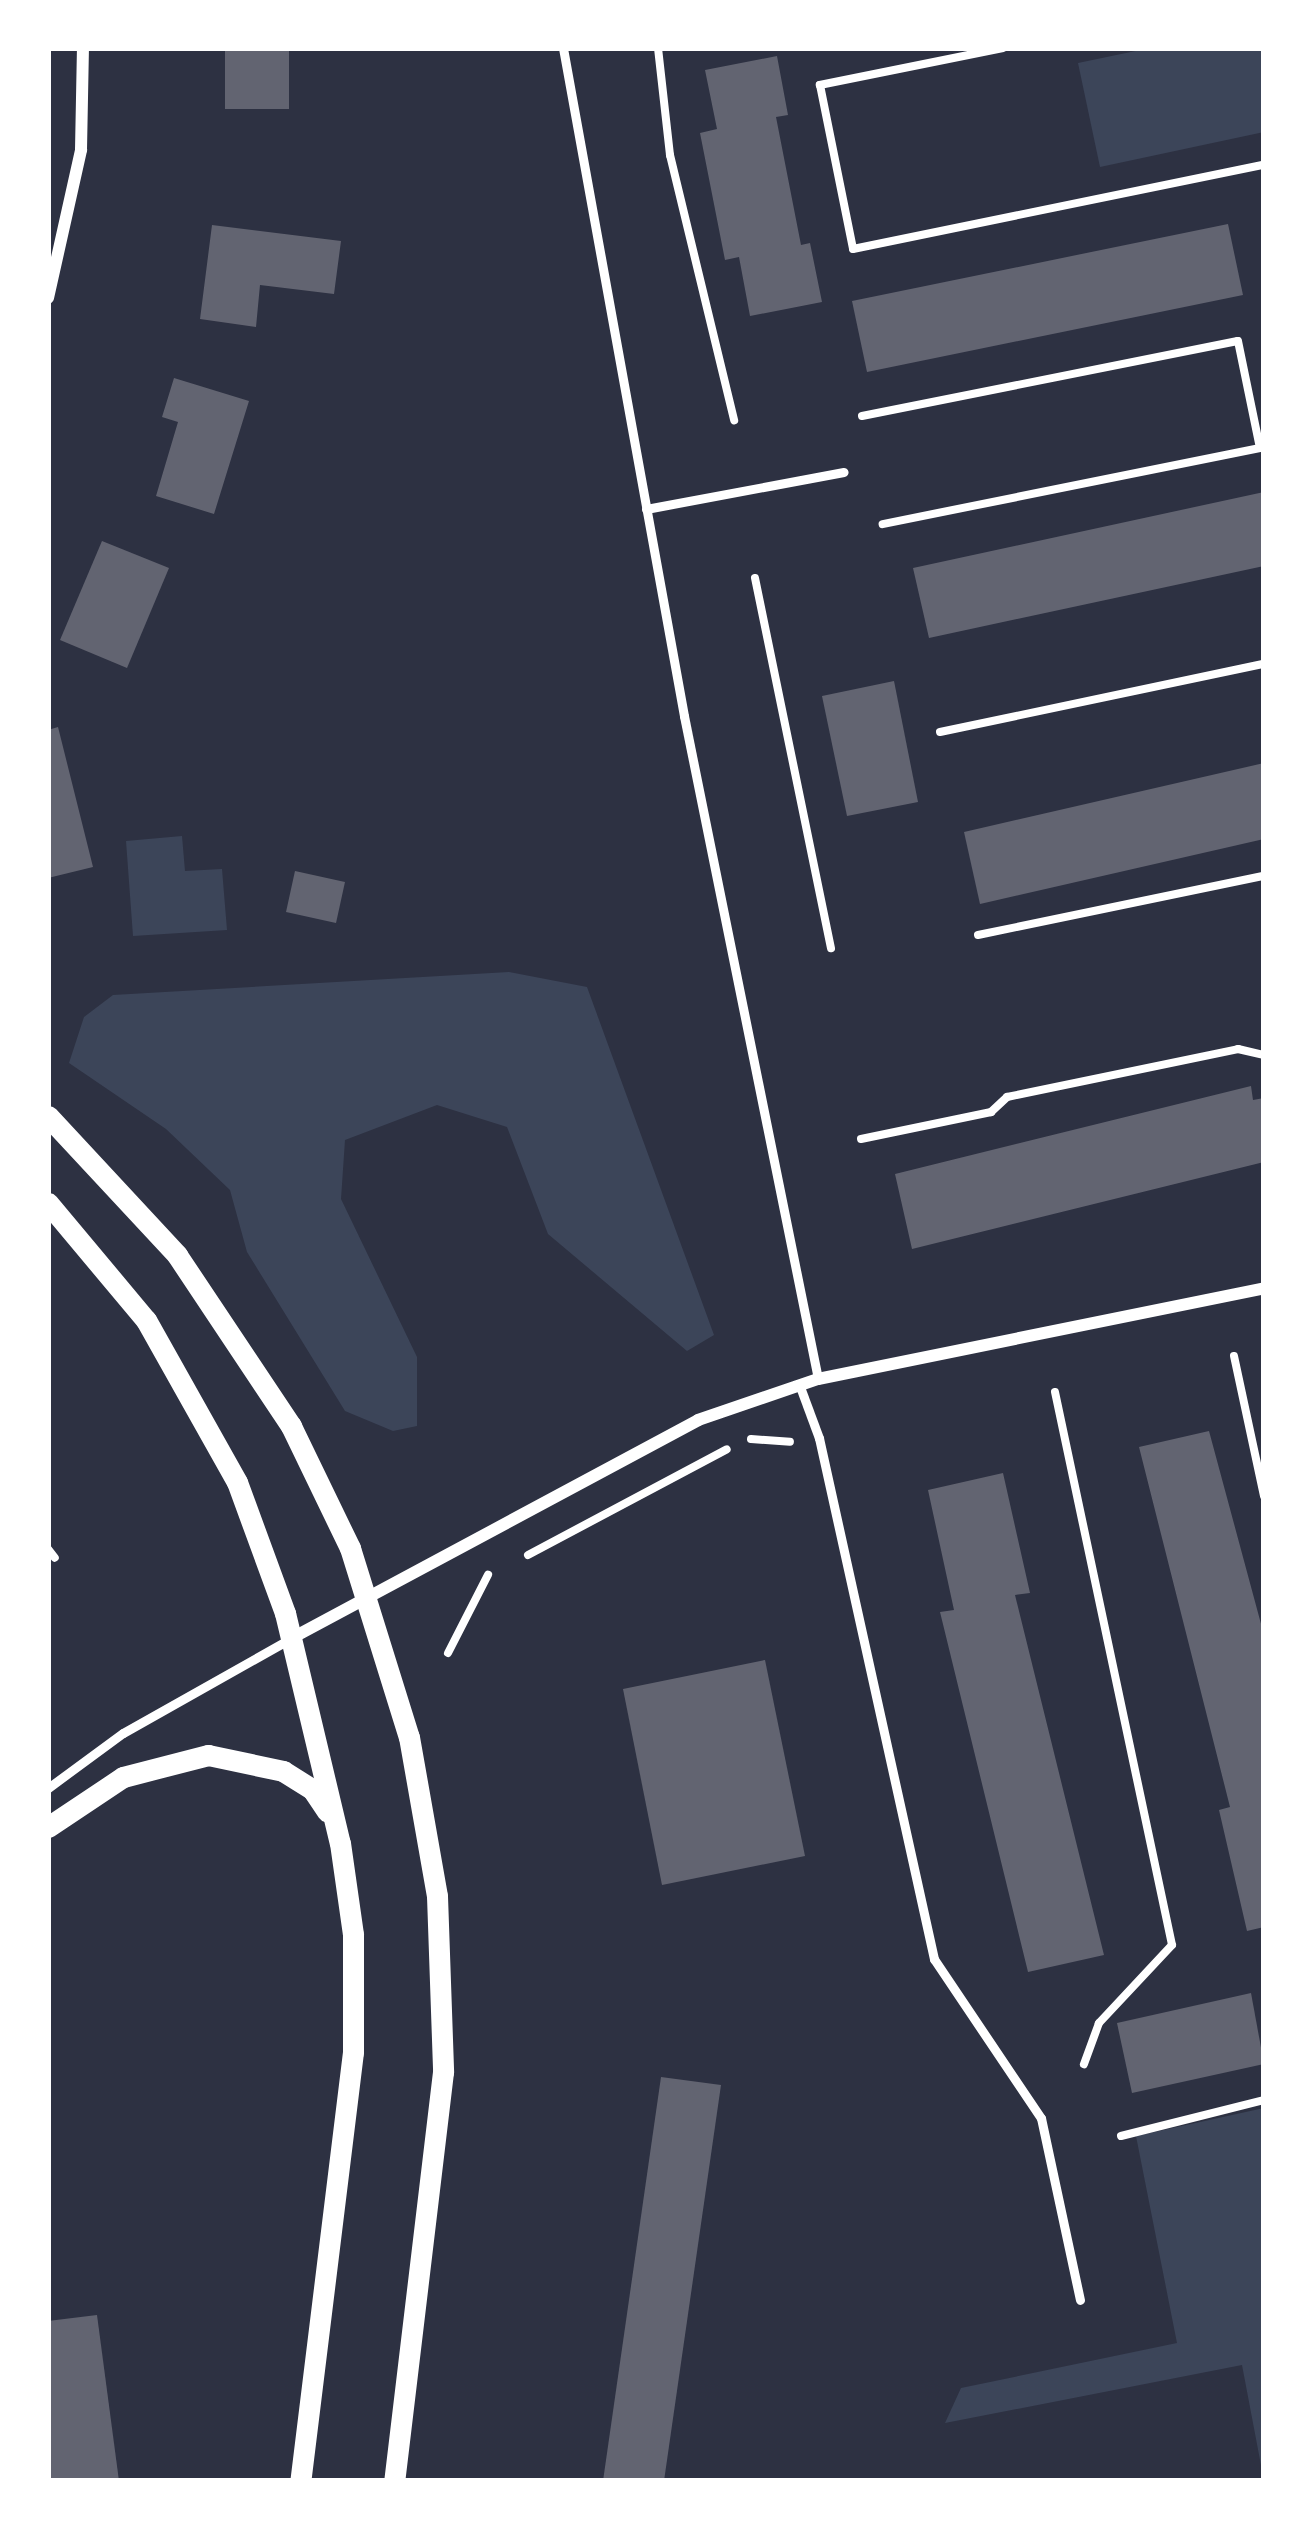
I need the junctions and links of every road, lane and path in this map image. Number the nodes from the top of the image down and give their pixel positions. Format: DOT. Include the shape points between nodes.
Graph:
graph roads {
  1 [pos="82,48"];
  2 [pos="563,48"];
  3 [pos="658,48"];
  4 [pos="1003,48"];
  5 [pos="1264,165"];
  6 [pos="48,298"];
  7 [pos="862,416"];
  8 [pos="734,420"];
  9 [pos="844,472"];
  10 [pos="646,508"];
  11 [pos="883,524"];
  12 [pos="755,578"];
  13 [pos="1264,664"];
  14 [pos="940,731"];
  15 [pos="1264,876"];
  16 [pos="978,935"];
  17 [pos="831,948"];
  18 [pos="1264,1055"];
  19 [pos="48,1116"];
  20 [pos="861,1139"];
  21 [pos="48,1203"];
  22 [pos="1264,1288"];
  23 [pos="1234,1356"];
  24 [pos="818,1379"];
  25 [pos="799,1384"];
  26 [pos="1055,1392"];
  27 [pos="793,1442"];
  28 [pos="1264,1496"];
  29 [pos="367,1595"];
  30 [pos="292,1638"];
  31 [pos="448,1654"];
  32 [pos="48,1788"];
  33 [pos="48,1827"];
  34 [pos="340,1843"];
  35 [pos="1084,2064"];
  36 [pos="1264,2100"];
  37 [pos="1120,2136"];
  38 [pos="1080,2300"];
  39 [pos="300,2481"];
  40 [pos="394,2481"];
  1 -- 6 [label="street" via="81,150"];
  2 -- 10 [label="lane"];
  3 -- 8 [label="path" via="670,155"];
  4 -- 5 [label="path" via="820,85 853,249"];
  7 -- 11 [label="path" via="1238,341 1260,448"];
  9 -- 10 [label="lane"];
  10 -- 24 [label="lane"];
  12 -- 17 [label="path"];
  13 -- 14 [label="path"];
  15 -- 16 [label="path"];
  18 -- 20 [label="path" via="1238,1048 1006,1097 991,1112"];
  19 -- 29 [label="street" via="110,1174 206,1292 291,1426"];
  21 -- 30 [label="street" via="115,1280 190,1390 255,1524"];
  22 -- 24 [label="street"];
  23 -- 28 [label="path"];
  24 -- 25 [label="street"];
  25 -- 29 [label="street" via="698,1420"];
  25 -- 38 [label="lane" via="819,1438 934,1959 1041,2118"];
  26 -- 35 [label="path" via="1172,1945 1099,2023"];
  27 -- 31 [label="path" via="750,1438 485,1577"];
  29 -- 30 [label="street"];
  29 -- 40 [label="street" via="427,1816 442,1999 440,2128"];
  30 -- 32 [label="lane" via="123,1732"];
  30 -- 34 [label="street"];
  33 -- 34 [label="street" via="123,1777 225,1755 312,1789"];
  34 -- 39 [label="street" via="352,1934 353,2052"];
  36 -- 37 [label="path"];
}
